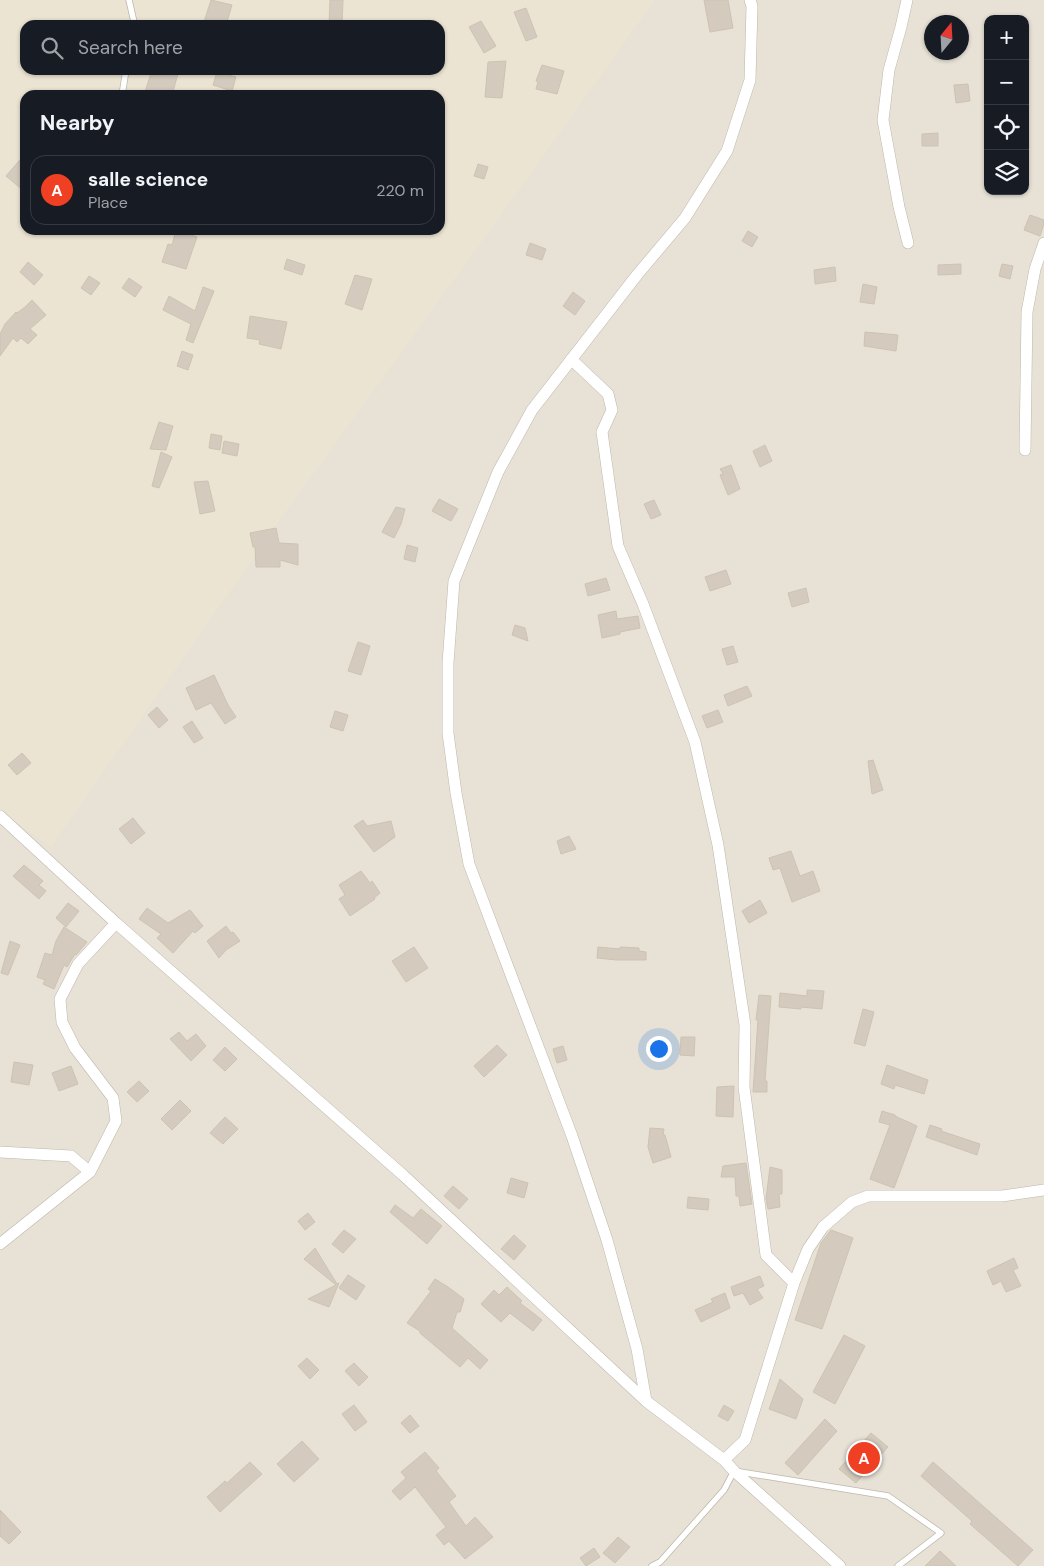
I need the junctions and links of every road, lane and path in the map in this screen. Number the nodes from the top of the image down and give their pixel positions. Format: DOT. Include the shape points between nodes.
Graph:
graph roads {
  1 [pos="129,0"];
  2 [pos="750,0"];
  3 [pos="907,0"];
  4 [pos="134,20"];
  5 [pos="125,75"];
  6 [pos="123,90"];
  7 [pos="908,243"];
  8 [pos="1044,243"];
  9 [pos="571,359"];
  10 [pos="1025,450"];
  11 [pos="0,816"];
  12 [pos="116,923"];
  13 [pos="0,1152"];
  14 [pos="90,1172"];
  15 [pos="1044,1190"];
  16 [pos="0,1244"];
  17 [pos="794,1283"];
  18 [pos="646,1401"];
  19 [pos="724,1460"];
  20 [pos="734,1471"];
  21 [pos="652,1566"];
  22 [pos="840,1566"];
  23 [pos="898,1566"];
  1 -- 4 [label="lane"];
  2 -- 9 [label="street" via="750,80 727,151 685,218"];
  3 -- 7 [label="street" via="889,70 883,120 898,207"];
  5 -- 6 [label="lane"];
  8 -- 10 [label="street" via="1035,269 1027,312"];
  9 -- 17 [label="street" via="608,394 612,410 602,432 618,546 695,742 718,845 745,1025 744,1087 766,1255"];
  9 -- 18 [label="street" via="532,410 498,472 454,581 448,663 448,733 469,864 572,1136 607,1240 638,1349"];
  11 -- 12 [label="street"];
  12 -- 14 [label="street" via="78,964 60,999 62,1022 76,1048 113,1098 116,1121"];
  12 -- 18 [label="street" via="403,1176"];
  13 -- 14 [label="street" via="71,1156"];
  14 -- 16 [label="street"];
  15 -- 17 [label="street" via="1002,1196 868,1196 852,1202 823,1228 808,1249"];
  17 -- 19 [label="street" via="745,1440"];
  18 -- 19 [label="street"];
  19 -- 20 [label="street"];
  20 -- 21 [label="lane" via="724,1490 660,1562"];
  20 -- 22 [label="street"];
  20 -- 23 [label="lane" via="888,1496 941,1533"];
}
